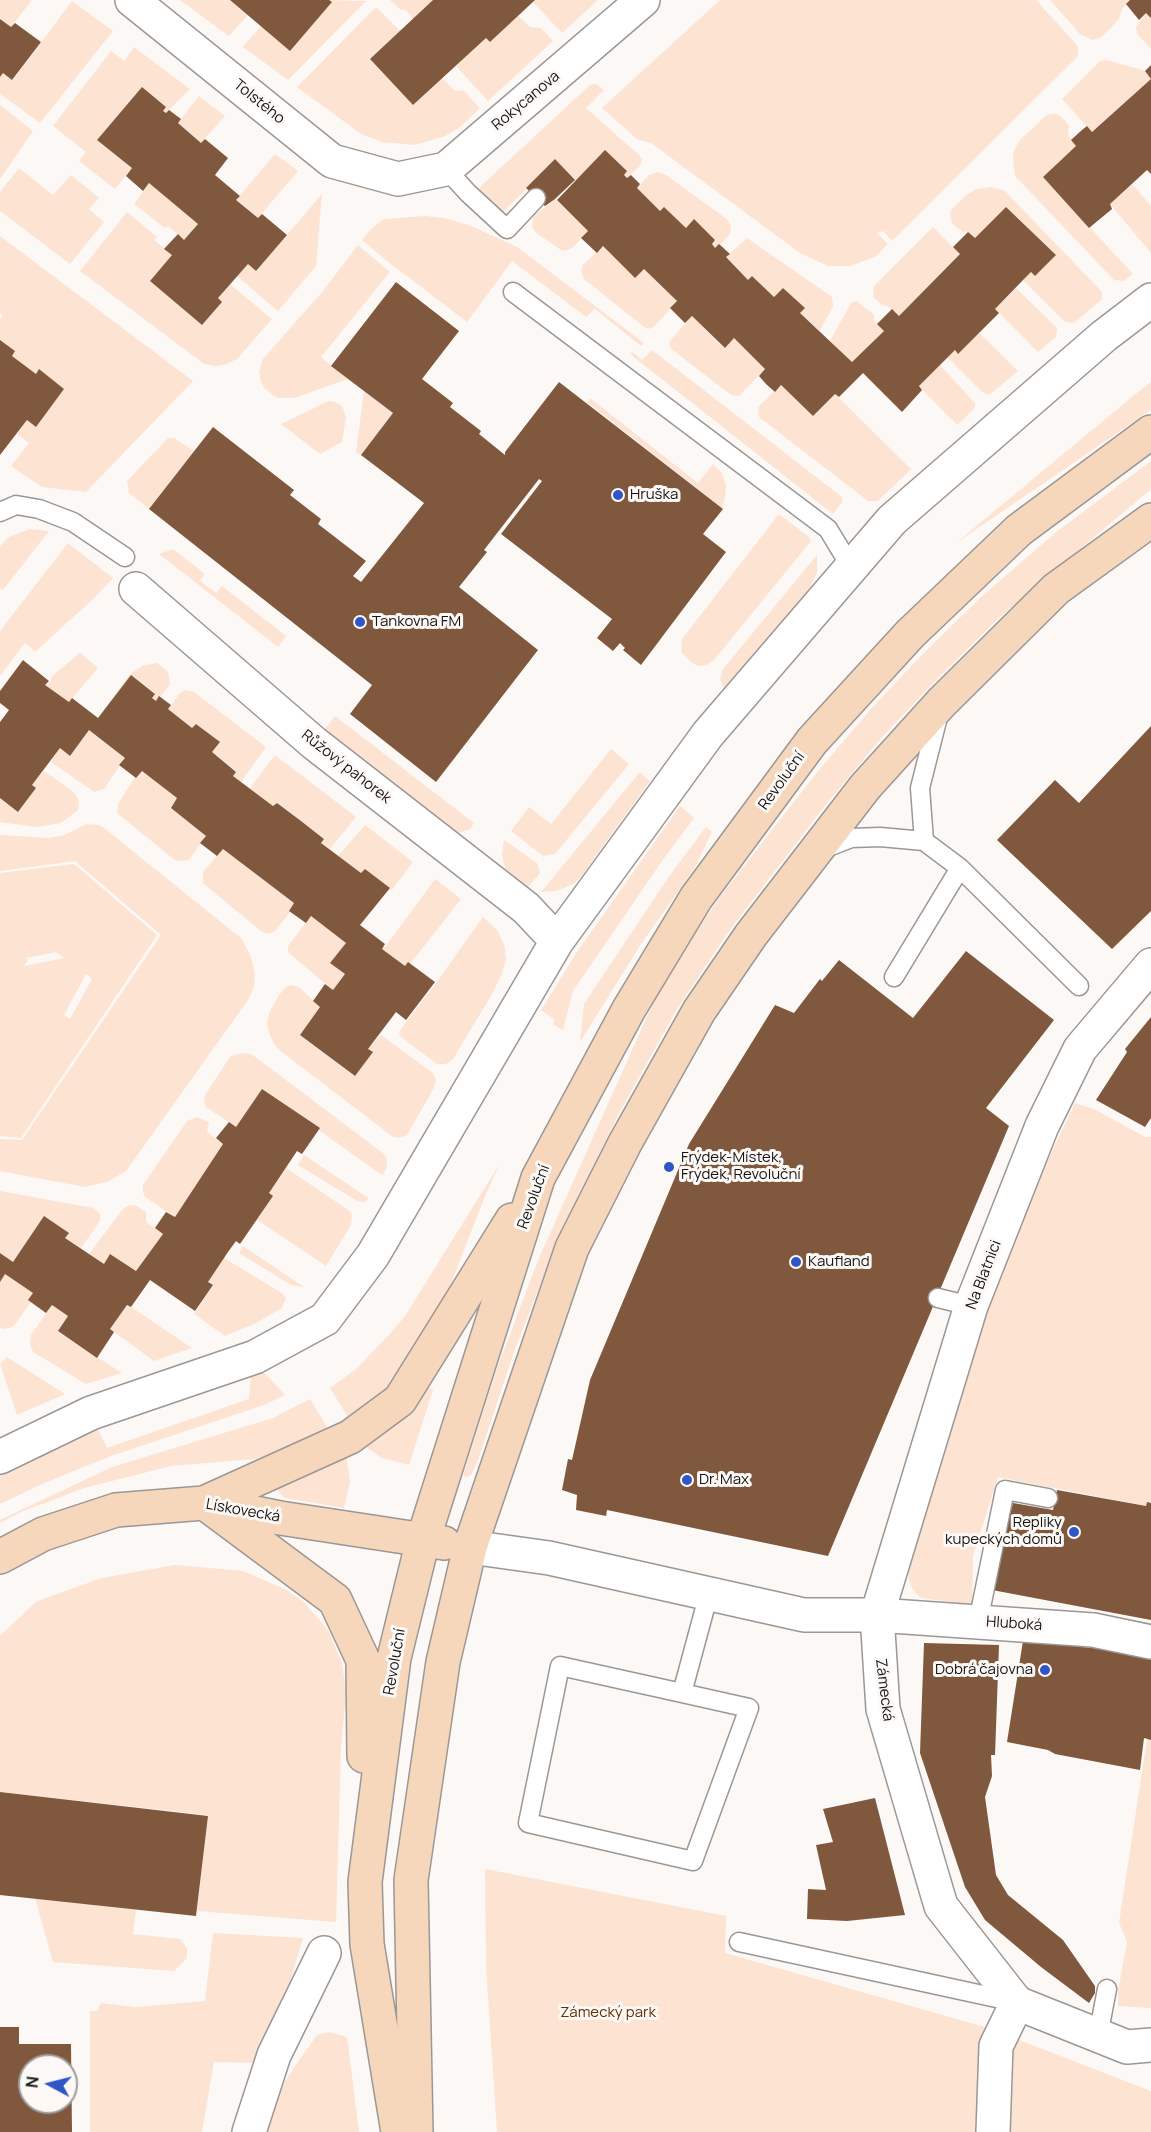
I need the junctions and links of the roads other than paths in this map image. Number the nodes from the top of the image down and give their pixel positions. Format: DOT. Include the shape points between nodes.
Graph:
graph roads {
  1 [pos="132,0"];
  2 [pos="643,0"];
  3 [pos="446,169"];
  4 [pos="398,179"];
  5 [pos="536,198"];
  6 [pos="513,292"];
  7 [pos="1151,300"];
  8 [pos="1151,432"];
  9 [pos="0,512"];
  10 [pos="1151,520"];
  11 [pos="125,557"];
  12 [pos="851,567"];
  13 [pos="136,589"];
  14 [pos="941,703"];
  15 [pos="924,841"];
  16 [pos="813,853"];
  17 [pos="960,868"];
  18 [pos="557,941"];
  19 [pos="1151,965"];
  20 [pos="894,977"];
  21 [pos="1079,986"];
  22 [pos="538,1178"];
  23 [pos="938,1298"];
  24 [pos="971,1306"];
  25 [pos="0,1457"];
  26 [pos="1048,1498"];
  27 [pos="204,1503"];
  28 [pos="423,1540"];
  29 [pos="470,1547"];
  30 [pos="0,1557"];
  31 [pos="710,1593"];
  32 [pos="877,1615"];
  33 [pos="978,1622"];
  34 [pos="1151,1641"];
  35 [pos="682,1693"];
  36 [pos="365,1882"];
  37 [pos="739,1942"];
  38 [pos="324,1953"];
  39 [pos="1107,1989"];
  40 [pos="1017,2003"];
  41 [pos="1098,2036"];
  42 [pos="1151,2045"];
  43 [pos="249,2132"];
  44 [pos="398,2132"];
  45 [pos="416,2132"];
  46 [pos="993,2132"];
  1 -- 4 [label="street, Tolstého" via="332,161"];
  2 -- 3 [label="street, Rokycanova"];
  3 -- 4 [label="street, Rokycanova"];
  3 -- 5 [label="lane" via="507,229"];
  6 -- 12 [label="lane" via="828,529"];
  7 -- 12 [label="street" via="892,520"];
  8 -- 22 [label="main road, Revoluční" via="1019,530 910,634 812,741 696,898 629,1009"];
  9 -- 11 [label="lane" via="16,505 39,509 73,522"];
  10 -- 14 [label="main road" via="1056,589"];
  12 -- 18 [label="street" via="708,734"];
  13 -- 18 [label="street, Růžový pahorek" via="314,743 526,908"];
  14 -- 15 [label="lane" via="920,788"];
  14 -- 16 [label="main road" via="865,787"];
  15 -- 16 [label="lane" via="851,838"];
  15 -- 17 [label="lane"];
  16 -- 29 [label="main road" via="699,1011 624,1143 572,1248"];
  17 -- 20 [label="lane"];
  17 -- 21 [label="lane"];
  18 -- 25 [label="street" via="373,1255 325,1319 255,1357 92,1413"];
  19 -- 24 [label="street, Na Blatnici" via="1080,1049 1042,1126"];
  22 -- 27 [label="main road" via="400,1400 350,1437"];
  22 -- 28 [label="main road, Revoluční"];
  23 -- 24 [label="lane"];
  24 -- 32 [label="street, Na Blatnici"];
  26 -- 33 [label="lane" via="1005,1490"];
  27 -- 28 [label="main road, Lískovecká"];
  27 -- 30 [label="main road, Lískovecká" via="116,1510 43,1534"];
  27 -- 36 [label="main road" via="334,1600 363,1660"];
  28 -- 29 [label="main road, Lískovecká"];
  28 -- 36 [label="main road, Revoluční" via="394,1658"];
  29 -- 31 [label="street" via="549,1558"];
  29 -- 45 [label="main road" via="443,1662 411,1880"];
  31 -- 32 [label="street" via="804,1615"];
  31 -- 35 [label="lane"];
  32 -- 33 [label="street, Hluboká"];
  32 -- 40 [label="street, Zámecká" via="883,1709 941,1906"];
  33 -- 34 [label="street, Hluboká" via="1093,1630"];
  35 -- 35 [label="lane" via="748,1708 693,1861 528,1823 560,1666"];
  36 -- 44 [label="main road, Revoluční" via="368,1944"];
  37 -- 40 [label="lane"];
  38 -- 43 [label="street" via="274,2055"];
  39 -- 41 [label="lane"];
  40 -- 41 [label="street, Zámecká"];
  40 -- 46 [label="street" via="996,2046"];
  41 -- 42 [label="street, Zámecká" via="1127,2047"];
}
